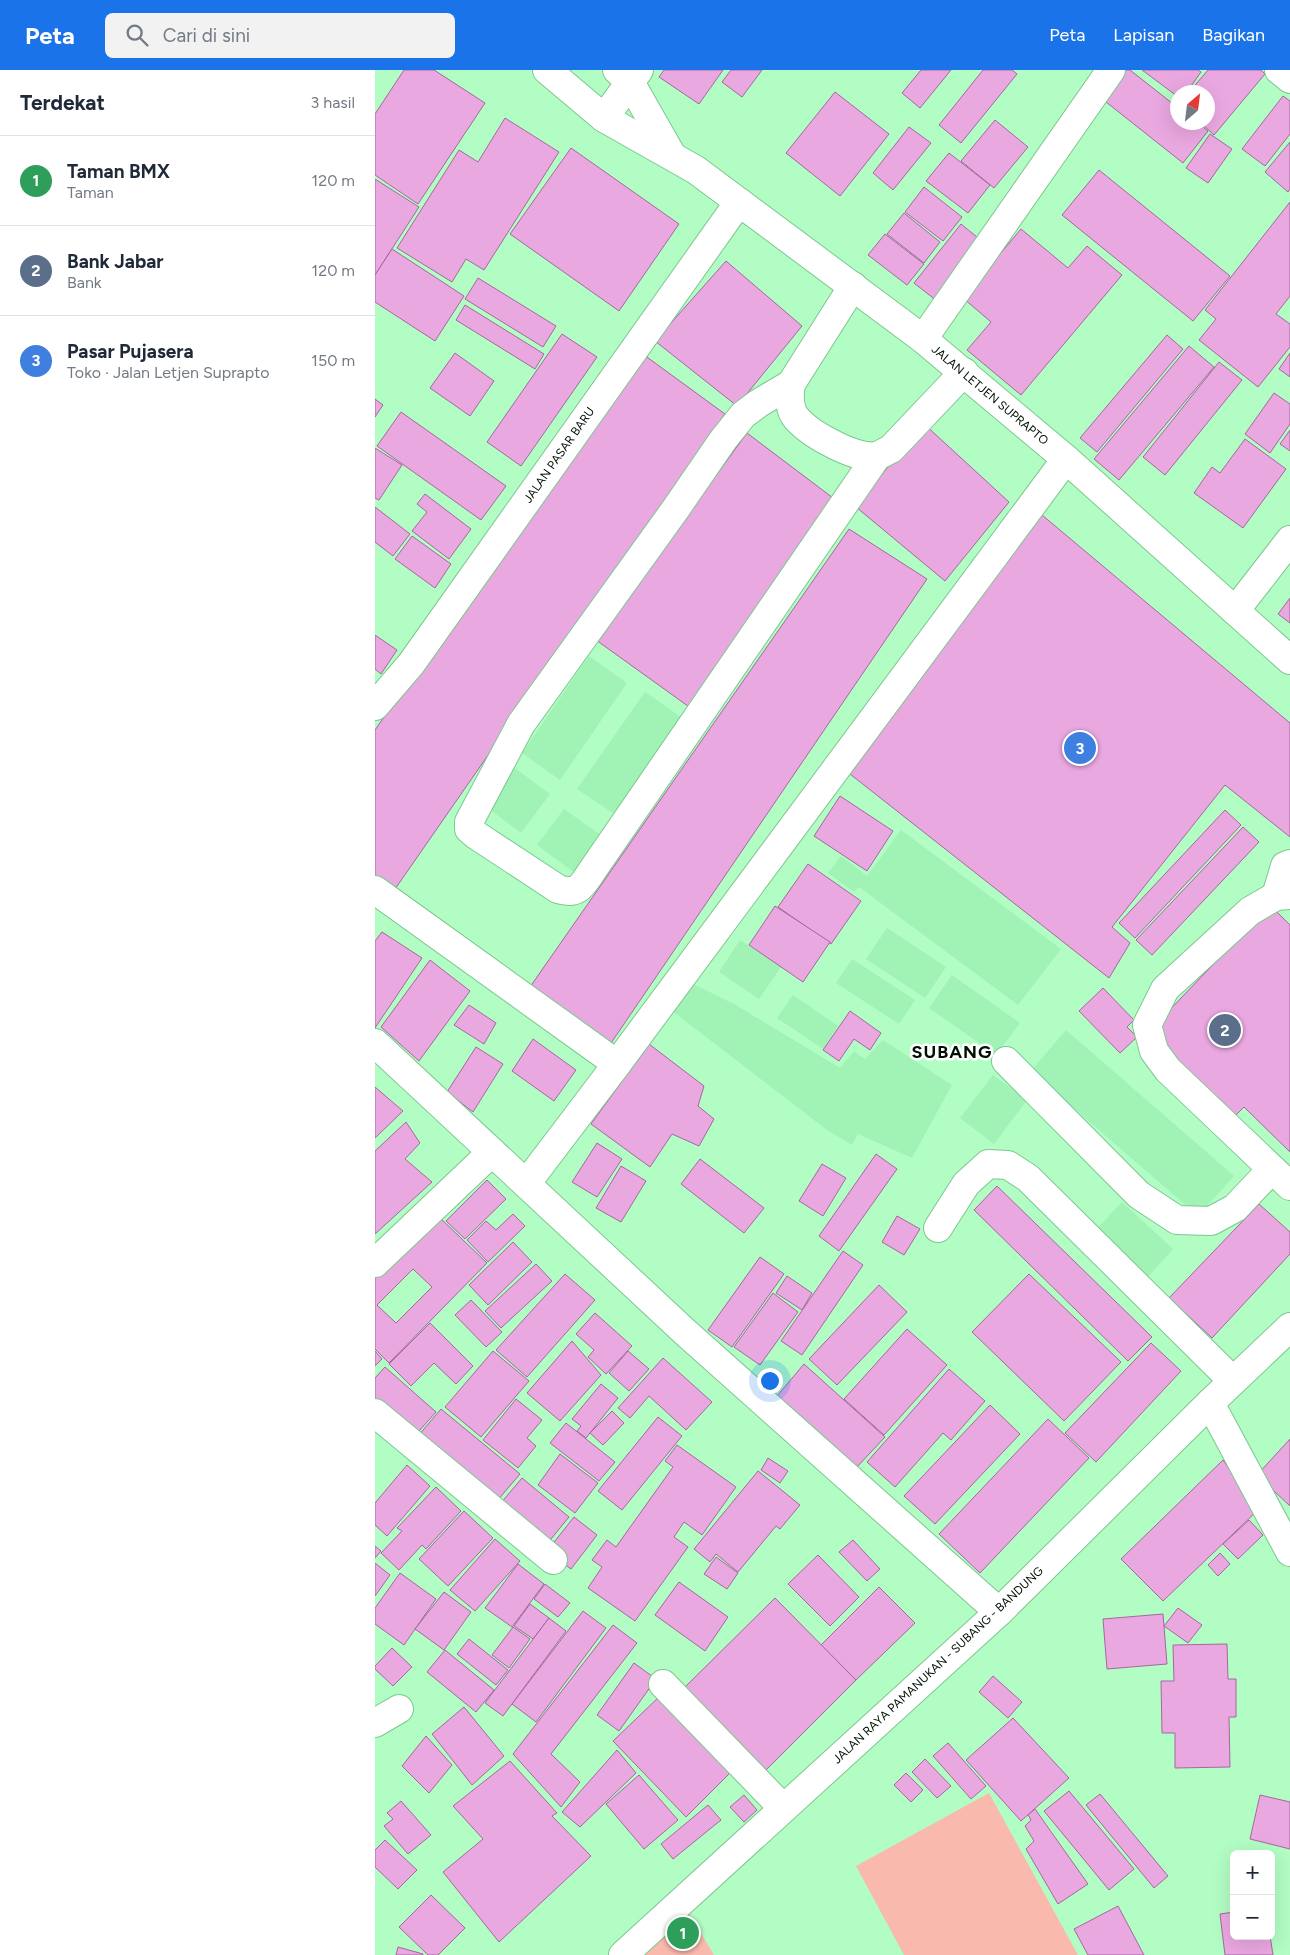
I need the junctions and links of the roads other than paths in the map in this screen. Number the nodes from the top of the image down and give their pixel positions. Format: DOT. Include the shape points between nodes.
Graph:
graph roads {
  1 [pos="547,70"];
  2 [pos="1111,70"];
  3 [pos="1279,70"];
  4 [pos="629,74"];
  5 [pos="1290,79"];
  6 [pos="604,118"];
  7 [pos="671,154"];
  8 [pos="739,202"];
  9 [pos="853,286"];
  10 [pos="923,339"];
  11 [pos="964,372"];
  12 [pos="791,384"];
  13 [pos="877,456"];
  14 [pos="1066,459"];
  15 [pos="1290,540"];
  16 [pos="1235,611"];
  17 [pos="1290,660"];
  18 [pos="375,706"];
  19 [pos="1290,864"];
  20 [pos="375,890"];
  21 [pos="1283,896"];
  22 [pos="375,1043"];
  23 [pos="1006,1061"];
  24 [pos="617,1064"];
  25 [pos="492,1152"];
  26 [pos="1281,1178"];
  27 [pos="527,1184"];
  28 [pos="938,1228"];
  29 [pos="375,1263"];
  30 [pos="1290,1327"];
  31 [pos="1233,1381"];
  32 [pos="1210,1403"];
  33 [pos="375,1413"];
  34 [pos="1290,1552"];
  35 [pos="553,1560"];
  36 [pos="999,1612"];
  37 [pos="663,1684"];
  38 [pos="399,1709"];
  39 [pos="375,1723"];
  40 [pos="783,1808"];
  41 [pos="623,1955"];
  1 -- 6 [label="street, JALAN LETJEN SUPRAPTO"];
  2 -- 10 [label="street"];
  3 -- 5 [label="street"];
  4 -- 6 [label="street"];
  4 -- 7 [label="street, JALAN LETJEN SUPRAPTO"];
  6 -- 7 [label="street, JALAN LETJEN SUPRAPTO"];
  7 -- 8 [label="street, JALAN LETJEN SUPRAPTO"];
  8 -- 9 [label="street, JALAN LETJEN SUPRAPTO"];
  8 -- 18 [label="street, JALAN PASAR BARU" via="411,664"];
  9 -- 10 [label="street, JALAN LETJEN SUPRAPTO"];
  9 -- 12 [label="street"];
  10 -- 11 [label="street, JALAN LETJEN SUPRAPTO"];
  11 -- 13 [label="street" via="891,449"];
  11 -- 14 [label="street, JALAN LETJEN SUPRAPTO"];
  12 -- 13 [label="street" via="790,404 797,420 827,441 864,456"];
  12 -- 13 [label="street" via="743,415 723,440 521,724 469,822 469,829 476,836 558,889 577,890"];
  14 -- 16 [label="street, JALAN LETJEN SUPRAPTO"];
  14 -- 24 [label="street"];
  15 -- 16 [label="street"];
  16 -- 17 [label="street, JALAN LETJEN SUPRAPTO"];
  19 -- 21 [label="street" via="1285,866"];
  20 -- 24 [label="street"];
  21 -- 26 [label="street" via="1250,911 1165,989 1147,1025 1154,1051 1168,1070"];
  22 -- 25 [label="street"];
  23 -- 26 [label="street" via="1139,1195 1177,1220 1211,1221"];
  24 -- 27 [label="street"];
  25 -- 27 [label="street"];
  25 -- 29 [label="street"];
  27 -- 36 [label="street" via="685,1332"];
  28 -- 31 [label="street" via="966,1184 988,1164 1008,1165 1028,1178"];
  30 -- 31 [label="street, JALAN RAYA PAMANUKAN - SUBANG - BANDUNG"];
  31 -- 32 [label="street, JALAN RAYA PAMANUKAN - SUBANG - BANDUNG"];
  32 -- 34 [label="street"];
  32 -- 36 [label="street, JALAN RAYA PAMANUKAN - SUBANG - BANDUNG"];
  33 -- 35 [label="street"];
  36 -- 40 [label="street, JALAN RAYA PAMANUKAN - SUBANG - BANDUNG"];
  37 -- 40 [label="street"];
  38 -- 39 [label="street"];
  40 -- 41 [label="street, JALAN RAYA PAMANUKAN - SUBANG - BANDUNG"];
}
